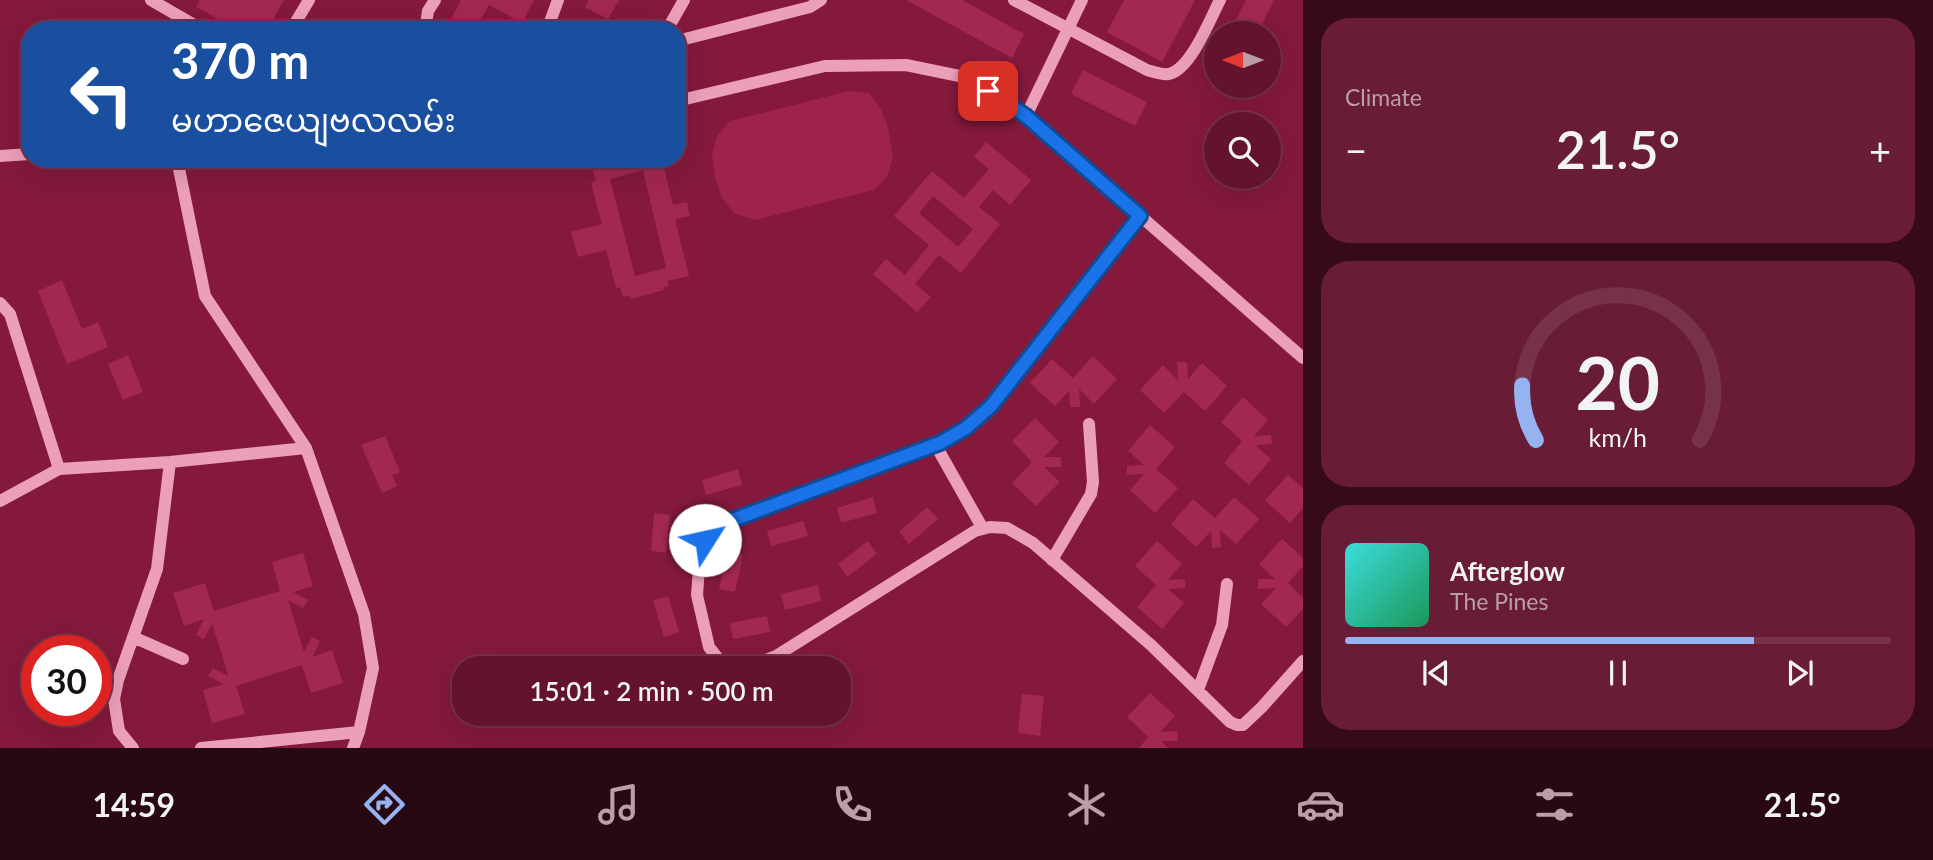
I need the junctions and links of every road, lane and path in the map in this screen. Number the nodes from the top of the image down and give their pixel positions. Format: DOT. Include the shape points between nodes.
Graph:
graph roads {
  1 [pos="151,0"];
  2 [pos="309,0"];
  3 [pos="435,0"];
  4 [pos="558,0"];
  5 [pos="684,0"];
  6 [pos="821,0"];
  7 [pos="1013,0"];
  8 [pos="1082,0"];
  9 [pos="1220,0"];
  10 [pos="187,21"];
  11 [pos="296,21"];
  12 [pos="426,21"];
  13 [pos="550,21"];
  14 [pos="672,21"];
  15 [pos="1067,28"];
  16 [pos="686,39"];
  17 [pos="686,99"];
  18 [pos="1026,116"];
  19 [pos="21,155"];
  20 [pos="0,156"];
  21 [pos="179,168"];
  22 [pos="1140,216"];
  23 [pos="0,303"];
  24 [pos="1303,358"];
  25 [pos="1089,424"];
  26 [pos="935,444"];
  27 [pos="306,448"];
  28 [pos="170,462"];
  29 [pos="59,469"];
  30 [pos="0,501"];
  31 [pos="983,529"];
  32 [pos="1052,560"];
  33 [pos="1227,584"];
  34 [pos="133,637"];
  35 [pos="183,659"];
  36 [pos="1303,661"];
  37 [pos="1198,690"];
  38 [pos="359,732"];
  39 [pos="133,748"];
  40 [pos="201,748"];
  41 [pos="353,748"];
  1 -- 10 [label="street"];
  2 -- 11 [label="street"];
  3 -- 12 [label="street"];
  4 -- 13 [label="street"];
  5 -- 14 [label="street"];
  6 -- 16 [label="street" via="810,7"];
  7 -- 15 [label="street"];
  8 -- 15 [label="street"];
  9 -- 15 [label="street" via="1188,61 1169,74 1147,70"];
  15 -- 18 [label="street"];
  17 -- 18 [label="street" via="825,66 906,65 969,78"];
  18 -- 22 [label="street"];
  19 -- 20 [label="street"];
  21 -- 27 [label="street" via="205,296"];
  22 -- 24 [label="street"];
  22 -- 26 [label="street" via="991,406 966,428"];
  23 -- 29 [label="street" via="10,314"];
  25 -- 32 [label="street" via="1091,494"];
  26 -- 31 [label="street"];
  26 -- 31 [label="street" via="719,525 700,554 697,595 709,647 720,661 734,667 776,656"];
  27 -- 28 [label="street"];
  27 -- 38 [label="street" via="363,614 373,668"];
  28 -- 29 [label="street"];
  28 -- 34 [label="street" via="158,569"];
  29 -- 30 [label="street"];
  31 -- 32 [label="street" via="1007,528"];
  32 -- 37 [label="street"];
  33 -- 37 [label="street" via="1222,625"];
  34 -- 35 [label="street"];
  34 -- 39 [label="street" via="114,699 119,732"];
  36 -- 37 [label="street" via="1243,725 1230,722"];
  38 -- 40 [label="street"];
  38 -- 41 [label="street"];
}
